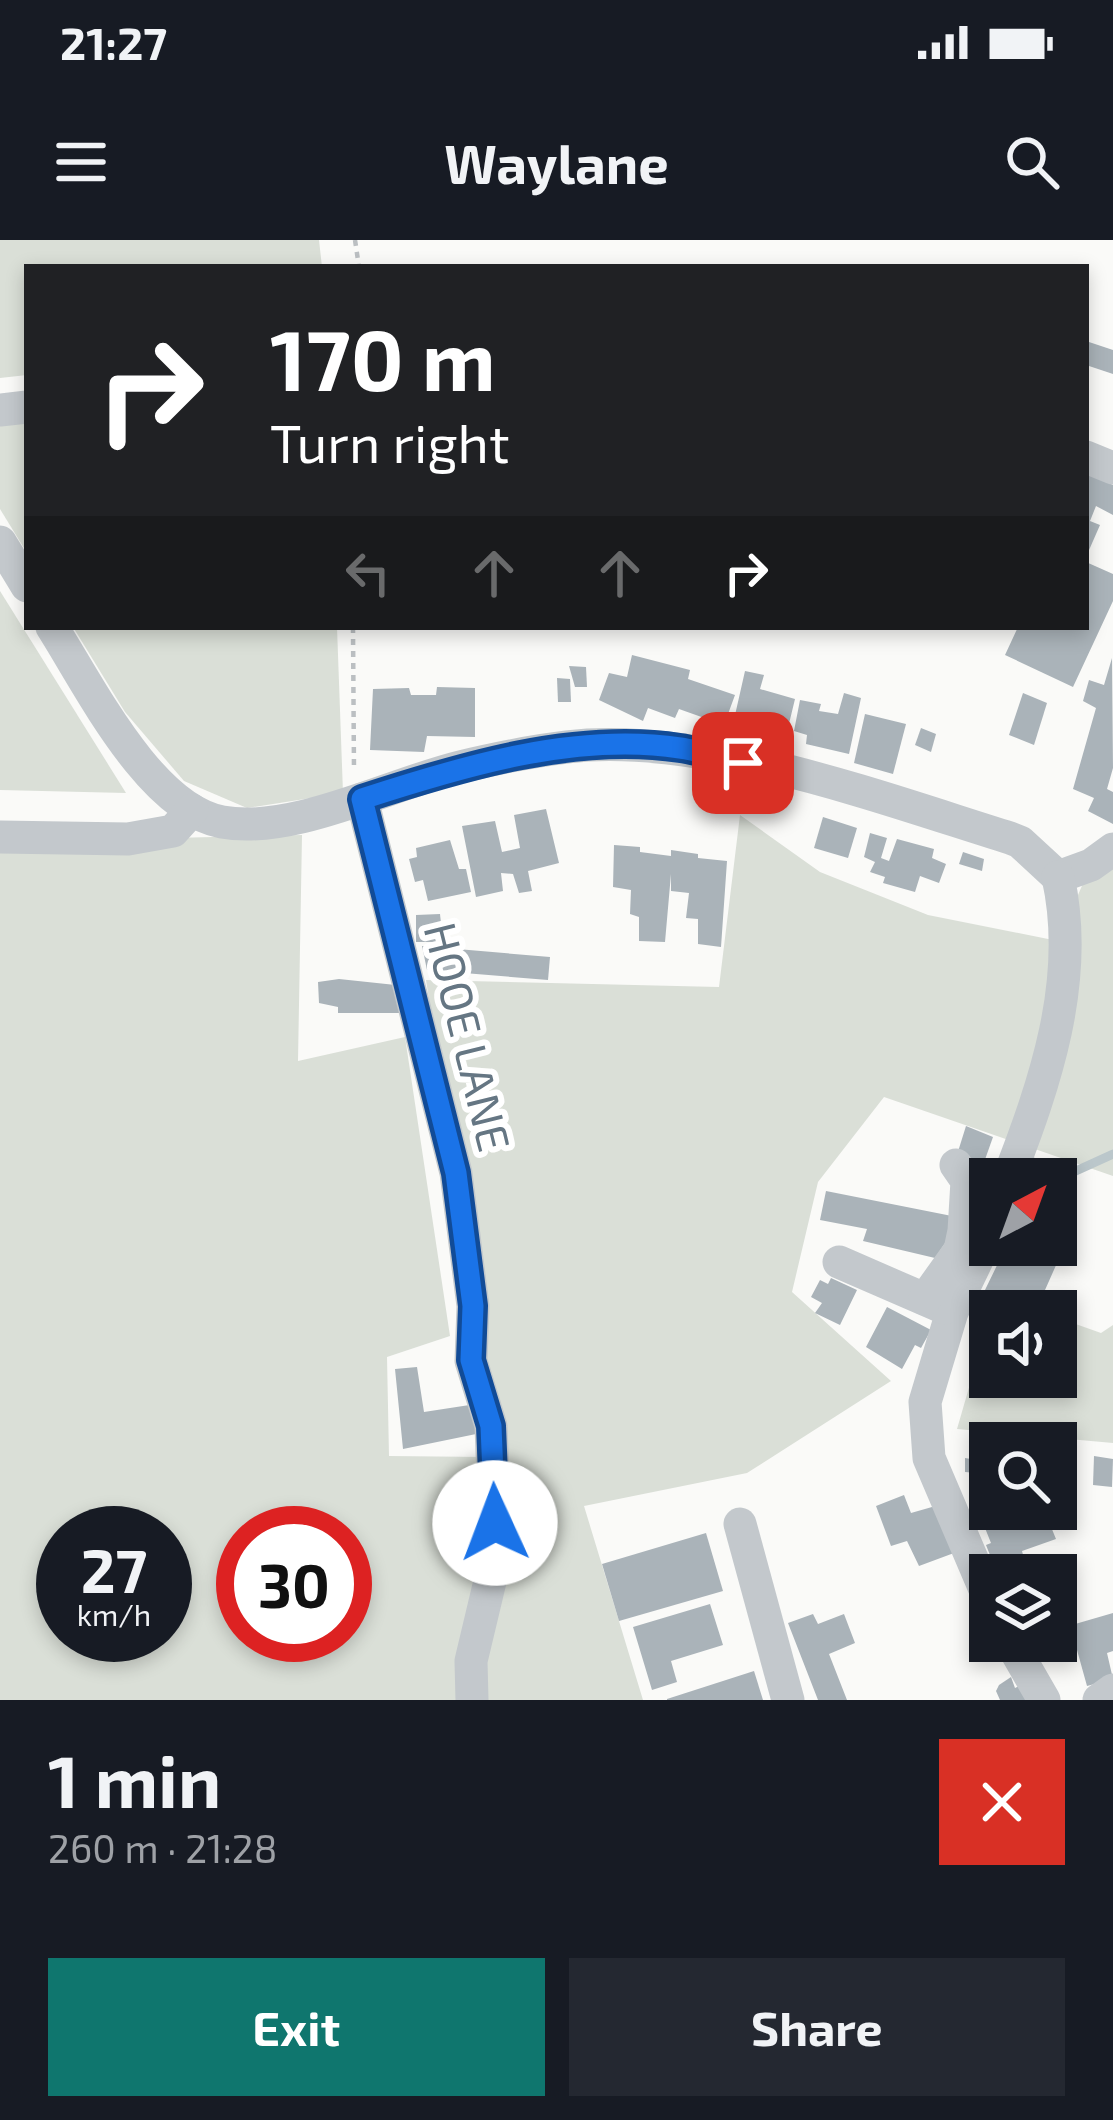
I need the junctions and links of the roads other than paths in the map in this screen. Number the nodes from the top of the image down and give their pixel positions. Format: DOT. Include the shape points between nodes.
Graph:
graph roads {
  1 [pos="0,542"];
  2 [pos="24,581"];
  3 [pos="54,630"];
  4 [pos="358,790"];
  5 [pos="192,810"];
  6 [pos="0,837"];
  7 [pos="1113,849"];
  8 [pos="1058,877"];
  9 [pos="1016,1158"];
  10 [pos="956,1165"];
  11 [pos="839,1262"];
  12 [pos="969,1263"];
  13 [pos="939,1305"];
  14 [pos="740,1524"];
  15 [pos="970,1554"];
  16 [pos="1022,1662"];
  17 [pos="1113,1690"];
  18 [pos="472,1700"];
  19 [pos="788,1700"];
  20 [pos="1044,1700"];
  21 [pos="1099,1700"];
  1 -- 2 [label="street"];
  3 -- 5 [label="street" via="151,777"];
  4 -- 5 [label="street" via="286,820 222,822"];
  4 -- 8 [label="street" via="569,747 678,747 1020,842"];
  4 -- 18 [label="street, HOOE LANE" via="456,1173 473,1306 471,1360 491,1426 496,1556 471,1661"];
  5 -- 6 [label="street" via="173,831 128,839"];
  7 -- 8 [label="street"];
  8 -- 9 [label="street" via="1066,915 1061,993 1042,1095"];
  10 -- 13 [label="street" via="967,1181 964,1231"];
  11 -- 13 [label="street"];
  12 -- 13 [label="street"];
  13 -- 15 [label="street" via="926,1402 929,1458"];
  14 -- 19 [label="street"];
  16 -- 20 [label="street"];
  17 -- 21 [label="street"];
}
